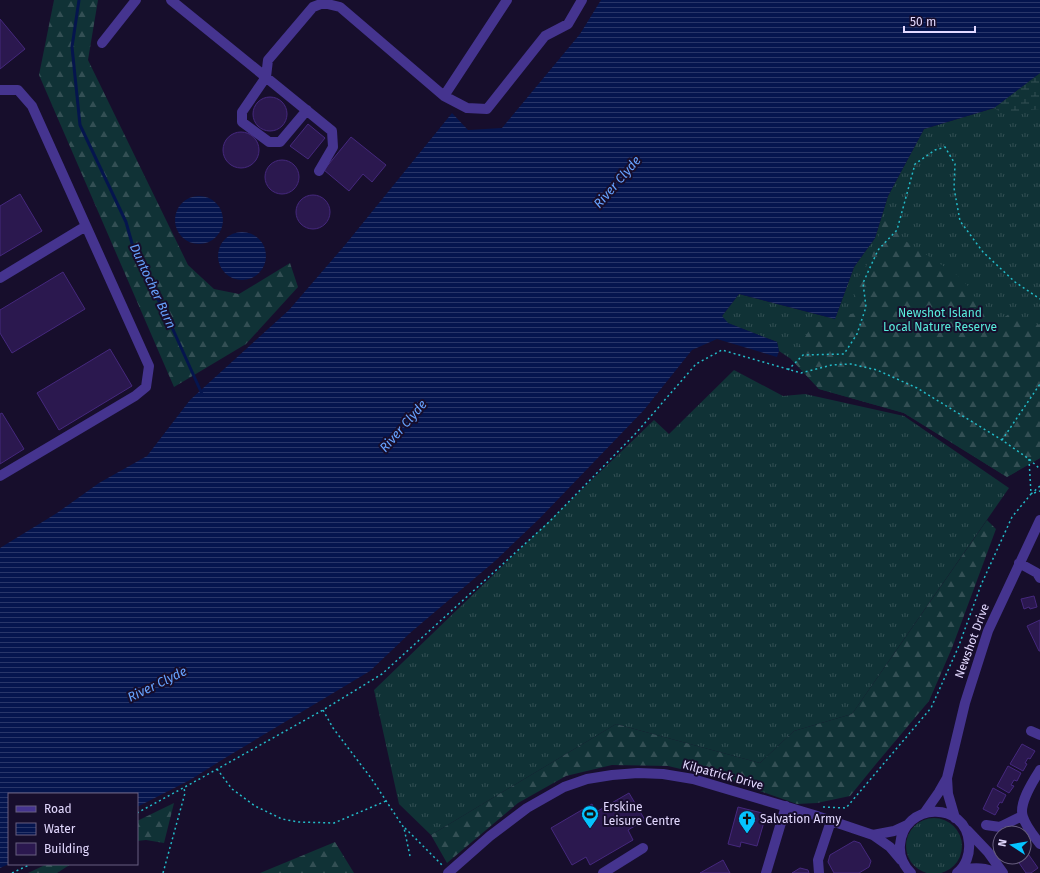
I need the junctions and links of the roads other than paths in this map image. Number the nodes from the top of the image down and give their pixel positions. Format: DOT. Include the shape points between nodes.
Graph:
graph roads {
  1 [pos="136,0"];
  2 [pos="171,0"];
  3 [pos="507,0"];
  4 [pos="582,0"];
  5 [pos="102,43"];
  6 [pos="266,78"];
  7 [pos="0,90"];
  8 [pos="444,96"];
  9 [pos="307,110"];
  10 [pos="319,171"];
  11 [pos="86,226"];
  12 [pos="0,278"];
  13 [pos="0,476"];
  14 [pos="1040,520"];
  15 [pos="1019,563"];
  16 [pos="1040,578"];
  17 [pos="1040,770"];
  18 [pos="947,778"];
  19 [pos="786,806"];
  20 [pos="925,812"];
  21 [pos="1022,816"];
  22 [pos="955,818"];
  23 [pos="830,821"];
  24 [pos="907,825"];
  25 [pos="986,825"];
  26 [pos="964,827"];
  27 [pos="874,835"];
  28 [pos="1040,844"];
  29 [pos="643,848"];
  30 [pos="901,860"];
  31 [pos="960,871"];
  32 [pos="448,873"];
  33 [pos="603,873"];
  34 [pos="766,873"];
  35 [pos="818,873"];
  36 [pos="911,873"];
  37 [pos="997,873"];
  38 [pos="1003,873"];
  1 -- 5 [label="street"];
  2 -- 6 [label="street"];
  3 -- 8 [label="street"];
  4 -- 8 [label="street" via="568,24 545,36 487,109 467,108"];
  6 -- 8 [label="street" via="268,60 313,7 323,3 340,7"];
  6 -- 9 [label="street"];
  6 -- 9 [label="street" via="242,112 242,122 269,142 280,142"];
  7 -- 11 [label="street" via="18,90 32,106"];
  9 -- 10 [label="street" via="332,131 333,147"];
  11 -- 12 [label="street"];
  11 -- 13 [label="street" via="149,366 146,387"];
  14 -- 15 [label="street, Newshot Drive"];
  15 -- 16 [label="street" via="1038,573"];
  15 -- 18 [label="street, Newshot Drive" via="979,657"];
  17 -- 21 [label="street" via="1028,790"];
  18 -- 20 [label="street, Newshot Drive"];
  18 -- 22 [label="street, Newshot Drive" via="948,794"];
  19 -- 23 [label="street, Kilpatrick Drive"];
  19 -- 32 [label="street, Kilpatrick Drive" via="693,779 663,774 638,773 587,779 564,787 527,808"];
  19 -- 34 [label="street"];
  20 -- 22 [label="street" via="937,811"];
  20 -- 24 [label="street, Newshot Drive"];
  21 -- 25 [label="street" via="1000,828"];
  21 -- 28 [label="street"];
  22 -- 26 [label="street"];
  23 -- 27 [label="street, Kilpatrick Drive"];
  23 -- 35 [label="street" via="818,860"];
  24 -- 27 [label="street"];
  24 -- 30 [label="street" via="900,842"];
  26 -- 31 [label="street" via="968,835 969,853"];
  26 -- 38 [label="street" via="988,852"];
  27 -- 30 [label="street, Kilpatrick Drive" via="890,847"];
  29 -- 33 [label="street"];
  30 -- 36 [label="street, Kilpatrick Drive"];
  31 -- 37 [label="street" via="980,868"];
}
